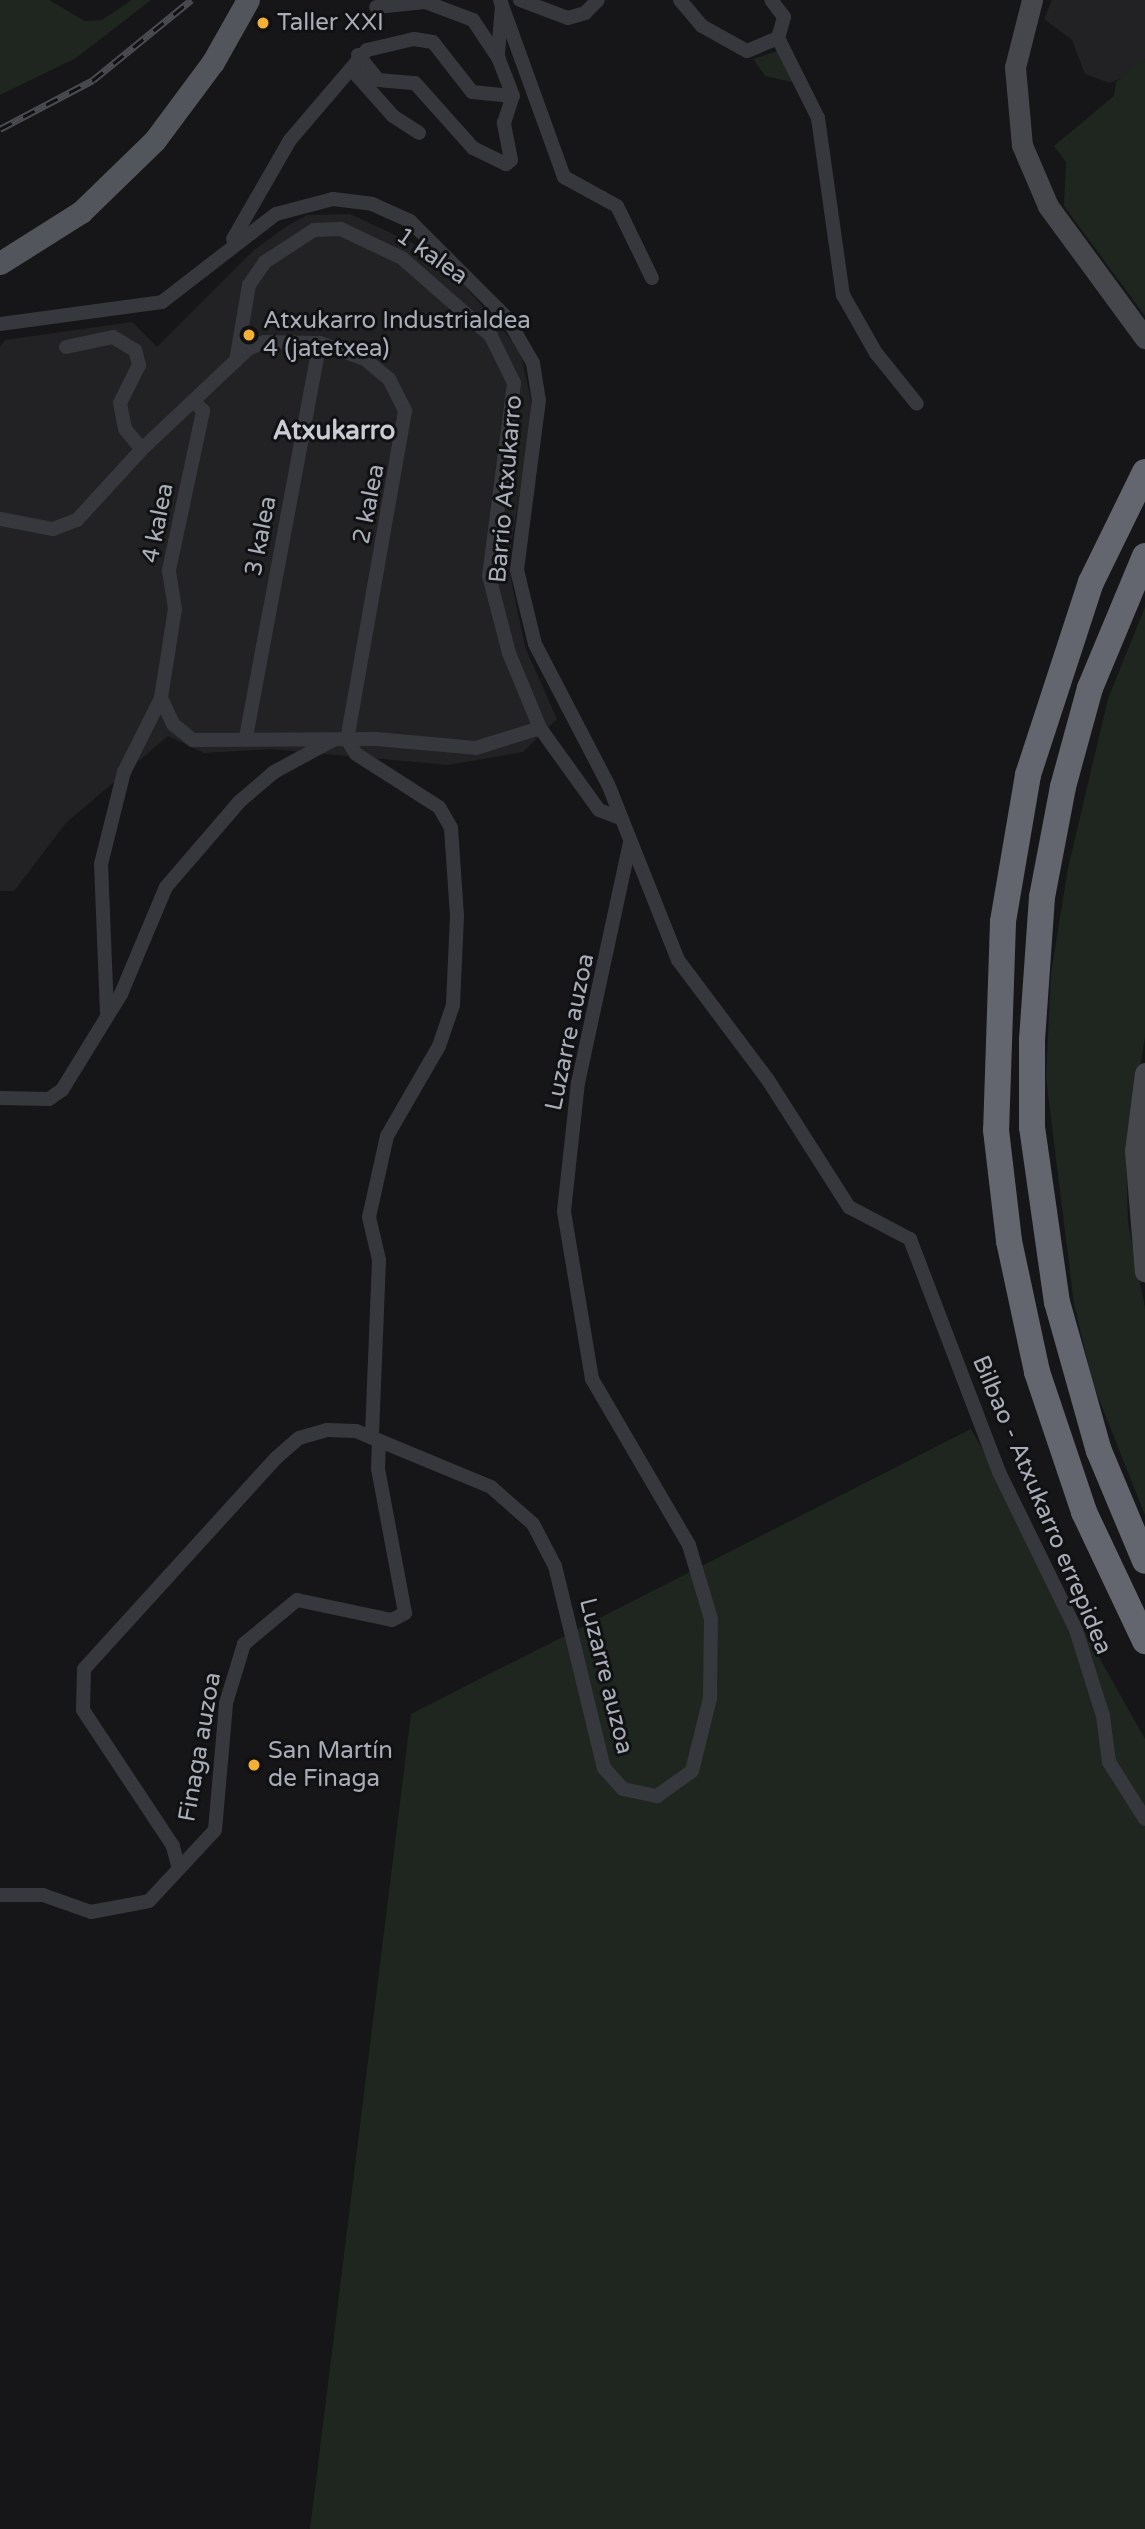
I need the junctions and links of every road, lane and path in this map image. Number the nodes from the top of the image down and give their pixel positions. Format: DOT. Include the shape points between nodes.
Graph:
graph roads {
  1 [pos="248,0"];
  2 [pos="520,0"];
  3 [pos="598,0"];
  4 [pos="680,0"];
  5 [pos="771,0"];
  6 [pos="1032,0"];
  7 [pos="502,1"];
  8 [pos="376,7"];
  9 [pos="778,38"];
  10 [pos="358,55"];
  11 [pos="499,58"];
  12 [pos="353,71"];
  13 [pos="513,96"];
  14 [pos="419,134"];
  15 [pos="225,254"];
  16 [pos="0,263"];
  17 [pos="652,278"];
  18 [pos="0,324"];
  19 [pos="1145,338"];
  20 [pos="320,343"];
  21 [pos="66,347"];
  22 [pos="236,361"];
  23 [pos="194,401"];
  24 [pos="917,404"];
  25 [pos="142,449"];
  26 [pos="1145,472"];
  27 [pos="0,519"];
  28 [pos="1145,556"];
  29 [pos="161,698"];
  30 [pos="540,728"];
  31 [pos="246,737"];
  32 [pos="341,738"];
  33 [pos="617,817"];
  34 [pos="631,843"];
  35 [pos="107,1013"];
  36 [pos="1145,1073"];
  37 [pos="0,1098"];
  38 [pos="1145,1272"];
  39 [pos="376,1439"];
  40 [pos="1145,1561"];
  41 [pos="1145,1641"];
  42 [pos="84,1669"];
  43 [pos="1145,1819"];
  44 [pos="179,1869"];
  45 [pos="0,1895"];
  1 -- 16 [label="main road" via="214,62 155,140 82,212"];
  2 -- 3 [label="street" via="568,18 585,13"];
  4 -- 9 [label="street" via="702,26 735,47 761,50"];
  5 -- 9 [label="street" via="783,18"];
  6 -- 19 [label="street" via="1014,76 1022,145 1048,206"];
  7 -- 11 [label="street"];
  7 -- 17 [label="street" via="564,177 617,206"];
  8 -- 11 [label="street" via="425,2 462,12"];
  9 -- 24 [label="street" via="818,118 843,295 876,353"];
  10 -- 12 [label="street"];
  10 -- 13 [label="street" via="414,39 433,42 472,92"];
  10 -- 13 [label="street" via="378,80 415,83 473,148 506,164 512,153 504,122"];
  11 -- 13 [label="street"];
  12 -- 14 [label="street" via="393,116"];
  12 -- 15 [label="street" via="290,140"];
  15 -- 18 [label="street, Barrio Atxukarro" via="162,302"];
  15 -- 33 [label="street, Barrio Atxukarro" via="292,207 333,199 372,204 427,233 519,333 539,400 520,536 520,599 535,643 608,784"];
  20 -- 22 [label="street, 2 kalea" via="264,342"];
  20 -- 31 [label="street, 3 kalea"];
  20 -- 32 [label="street, 2 kalea" via="365,359 389,379 405,411"];
  21 -- 25 [label="street" via="113,337 135,350 139,365 120,403 125,429"];
  22 -- 23 [label="street, 2 kalea"];
  22 -- 30 [label="street, 1 kalea" via="248,285 265,262 313,230 341,229 402,258 491,336 514,383 489,576 509,653"];
  23 -- 25 [label="street, 2 kalea"];
  23 -- 29 [label="street, 4 kalea" via="203,411 169,570 175,609"];
  25 -- 27 [label="street, 2 kalea" via="77,520 43,527"];
  26 -- 41 [label="highway" via="1091,582 1028,775 1003,922 996,1130 1009,1241 1037,1372 1084,1512"];
  28 -- 40 [label="highway" via="1090,688 1057,812 1042,897 1032,1052 1037,1180 1064,1336 1099,1451"];
  29 -- 31 [label="street" via="173,724 193,740"];
  29 -- 35 [label="street" via="124,772 101,864"];
  30 -- 32 [label="street" via="476,748"];
  30 -- 33 [label="street, 1 kalea" via="599,810"];
  31 -- 32 [label="street"];
  32 -- 35 [label="street" via="274,772 183,866 149,918 129,978"];
  32 -- 39 [label="street" via="356,754 439,807 451,828 457,916 453,1005 439,1046 387,1136 369,1217 379,1260"];
  33 -- 34 [label="street, Bilbao - Atxukarro errepidea"];
  34 -- 39 [label="street, Luzarre auzoa" via="578,1083 564,1211 592,1379 689,1545 711,1619 710,1698 692,1771 676,1786 657,1796 623,1789 604,1768 555,1566 533,1524 491,1487"];
  34 -- 43 [label="street, Bilbao - Atxukarro errepidea" via="678,960 768,1080 837,1191 860,1216 896,1226 910,1239 999,1472 1076,1630 1103,1716 1109,1762"];
  35 -- 37 [label="street" via="62,1090 49,1098"];
  36 -- 38 [label="street" via="1135,1151"];
  39 -- 42 [label="street, Luzarre auzoa" via="327,1430 299,1438"];
  39 -- 44 [label="street, Finaga auzoa" via="377,1469 405,1613 392,1619 297,1600 244,1644 226,1703 215,1830"];
  42 -- 44 [label="street, Finaga auzoa" via="83,1710 173,1846"];
  44 -- 45 [label="street, Finaga auzoa" via="149,1901 91,1912 43,1895"];
}
